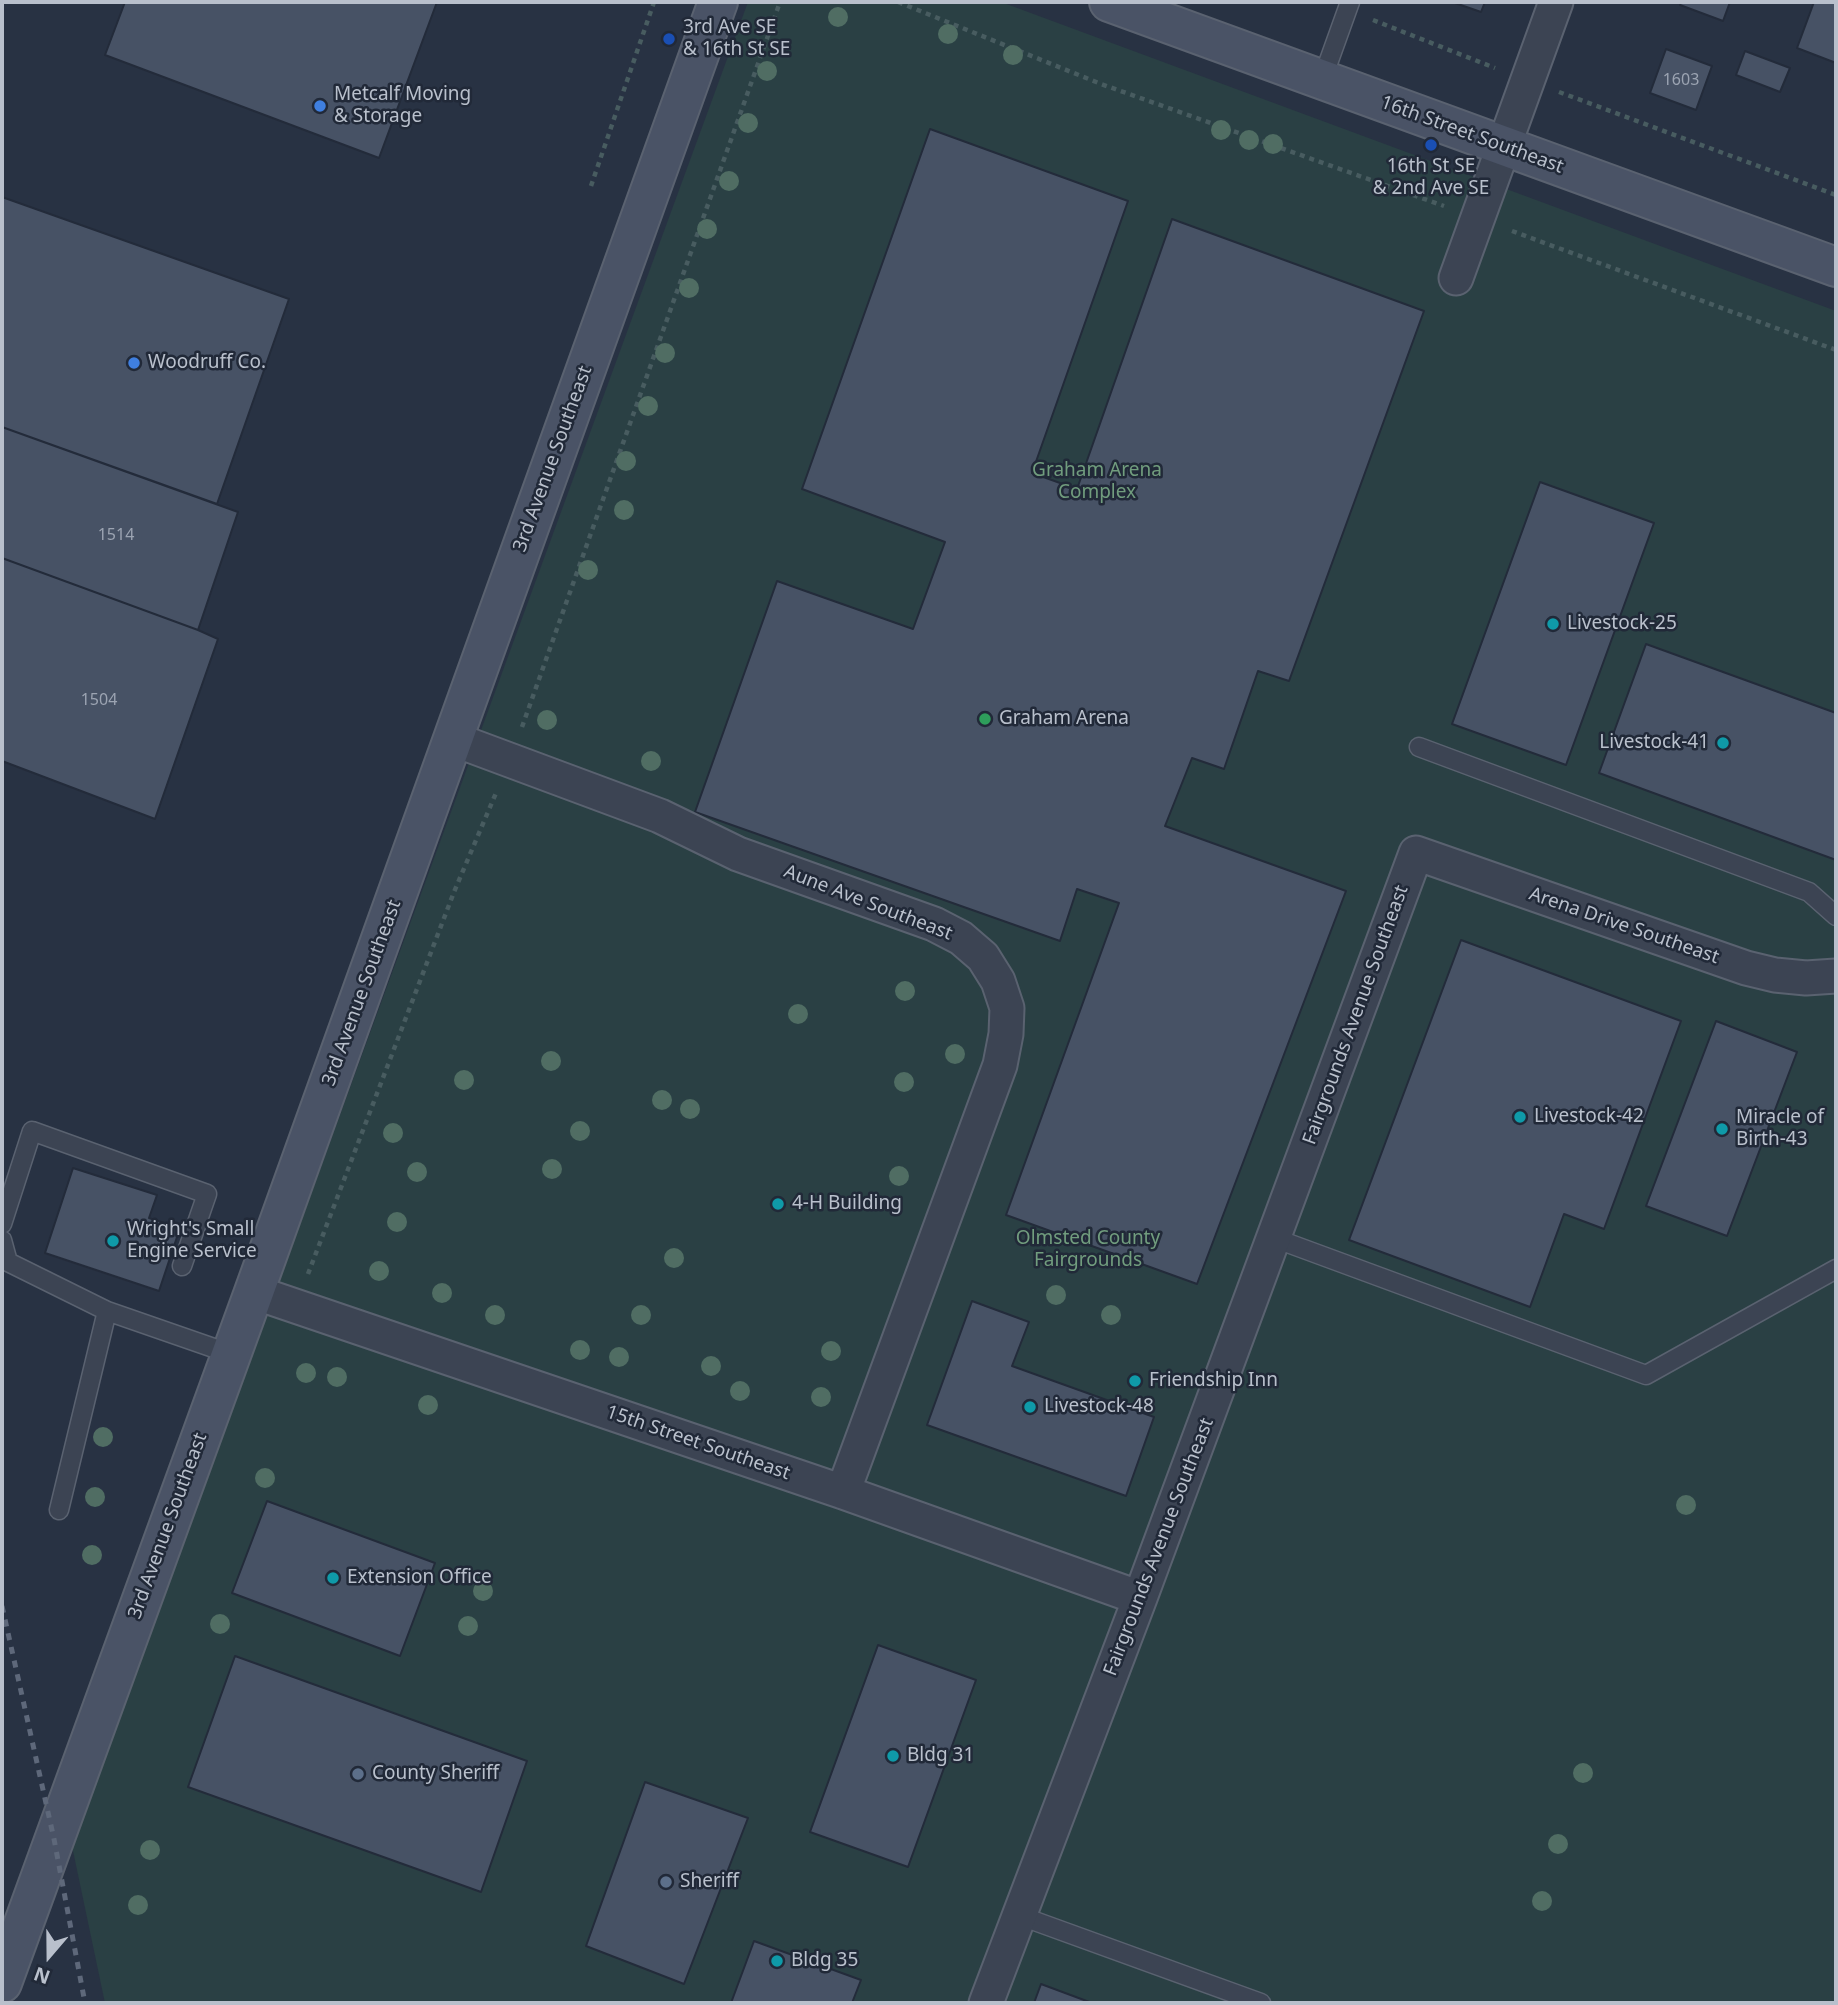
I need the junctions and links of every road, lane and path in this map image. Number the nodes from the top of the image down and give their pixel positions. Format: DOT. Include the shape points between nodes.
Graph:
graph roads {
  1 [pos="654,2"];
  2 [pos="718,2"];
  3 [pos="780,2"];
  4 [pos="898,2"];
  5 [pos="1109,2"];
  6 [pos="1556,2"];
  7 [pos="1349,6"];
  8 [pos="1322,80"];
  9 [pos="1527,80"];
  10 [pos="1503,147"];
  11 [pos="591,186"];
  12 [pos="1836,195"];
  13 [pos="1478,218"];
  14 [pos="1836,267"];
  15 [pos="1456,278"];
  16 [pos="1836,350"];
  17 [pos="453,739"];
  18 [pos="1419,747"];
  19 [pos="511,760"];
  20 [pos="1416,853"];
  21 [pos="1836,916"];
  22 [pos="1836,976"];
  23 [pos="2,1224"];
  24 [pos="1274,1238"];
  25 [pos="2,1240"];
  26 [pos="183,1266"];
  27 [pos="1836,1269"];
  28 [pos="254,1292"];
  29 [pos="296,1306"];
  30 [pos="107,1311"];
  31 [pos="231,1354"];
  32 [pos="843,1492"];
  33 [pos="59,1510"];
  34 [pos="1140,1598"];
  35 [pos="1018,1916"];
  36 [pos="3,1977"];
  37 [pos="986,2003"];
  38 [pos="1261,2003"];
  1 -- 11 [label="path"];
  2 -- 17 [label="main road, 3rd Avenue Southeast"];
  3 -- 19 [label="path"];
  4 -- 13 [label="path" via="1101,84"];
  5 -- 8 [label="main road, 16th Street Southeast"];
  6 -- 9 [label="street"];
  7 -- 8 [label="lane"];
  7 -- 9 [label="path"];
  8 -- 10 [label="main road, 16th Street Southeast"];
  9 -- 10 [label="street"];
  9 -- 12 [label="path"];
  10 -- 13 [label="street"];
  10 -- 14 [label="main road, 16th Street Southeast"];
  13 -- 15 [label="street"];
  13 -- 16 [label="path"];
  17 -- 19 [label="street, Aune Ave Southeast"];
  17 -- 28 [label="main road, 3rd Avenue Southeast"];
  18 -- 21 [label="lane" via="1809,892"];
  19 -- 29 [label="path" via="454,892"];
  19 -- 32 [label="street, Aune Ave Southeast" via="660,816 738,854 934,924 983,957 998,981 1007,1008 1000,1065"];
  20 -- 22 [label="street, Arena Drive Southeast" via="1746,968 1806,978"];
  20 -- 24 [label="street, Fairgrounds Avenue Southeast"];
  23 -- 26 [label="lane" via="32,1131 207,1194"];
  24 -- 27 [label="lane" via="1646,1375"];
  24 -- 34 [label="street, Fairgrounds Avenue Southeast"];
  25 -- 30 [label="lane" via="8,1262"];
  28 -- 29 [label="street, 15th Street Southeast"];
  28 -- 31 [label="main road, 3rd Avenue Southeast"];
  29 -- 32 [label="street, 15th Street Southeast"];
  30 -- 31 [label="lane"];
  30 -- 33 [label="lane"];
  31 -- 36 [label="main road, 3rd Avenue Southeast"];
  32 -- 34 [label="street, 15th Street Southeast"];
  34 -- 35 [label="street, Fairgrounds Avenue Southeast"];
  35 -- 37 [label="street, Fairgrounds Avenue Southeast"];
  35 -- 38 [label="lane"];
}
